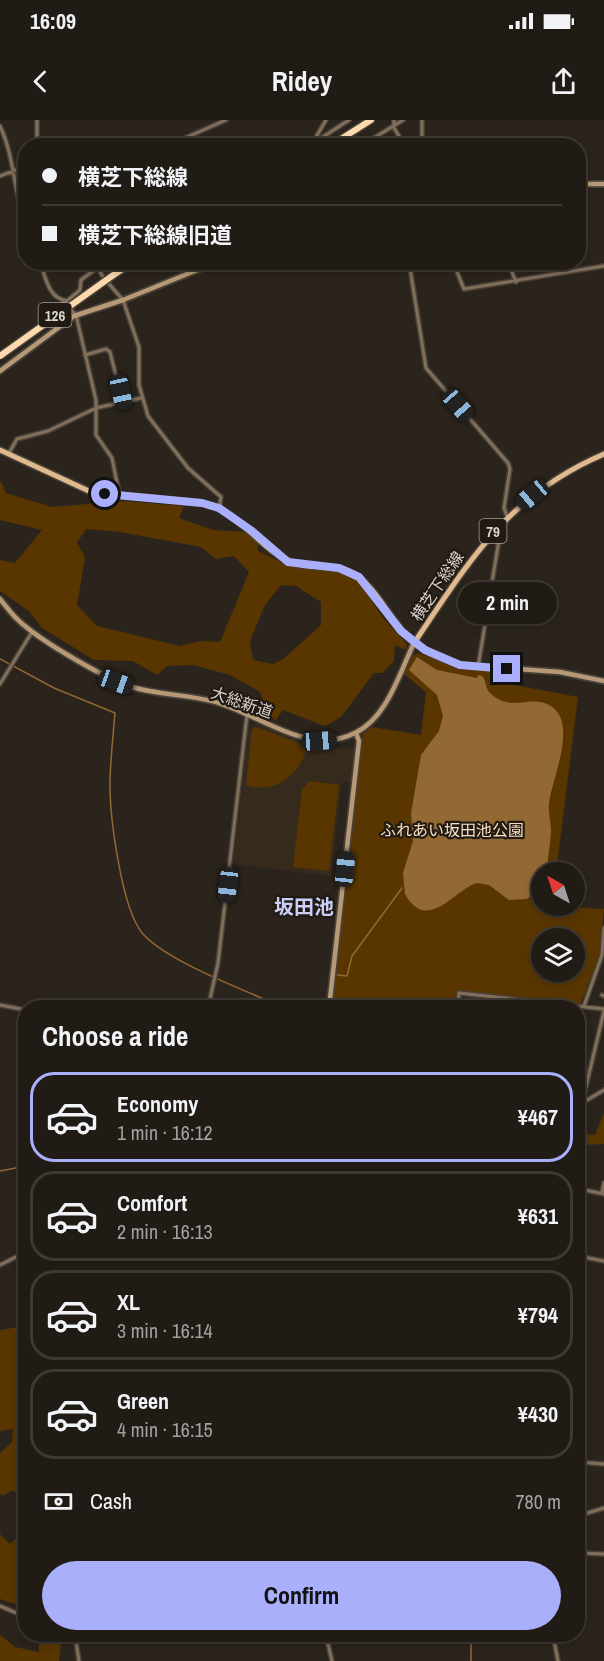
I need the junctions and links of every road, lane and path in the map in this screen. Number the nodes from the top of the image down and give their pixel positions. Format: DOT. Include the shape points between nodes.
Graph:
graph roads {
  1 [pos="37,120"];
  2 [pos="226,120"];
  3 [pos="326,120"];
  4 [pos="349,120"];
  5 [pos="371,120"];
  6 [pos="394,120"];
  7 [pos="403,120"];
  8 [pos="422,120"];
  9 [pos="394,125"];
  10 [pos="0,126"];
  11 [pos="37,138"];
  12 [pos="185,138"];
  13 [pos="315,138"];
  14 [pos="322,138"];
  15 [pos="343,138"];
  16 [pos="374,138"];
  17 [pos="401,138"];
  18 [pos="422,138"];
  19 [pos="18,168"];
  20 [pos="12,170"];
  21 [pos="0,176"];
  22 [pos="586,184"];
  23 [pos="604,184"];
  24 [pos="18,204"];
  25 [pos="604,266"];
  26 [pos="586,269"];
  27 [pos="42,270"];
  28 [pos="94,270"];
  29 [pos="99,270"];
  30 [pos="121,270"];
  31 [pos="197,270"];
  32 [pos="410,270"];
  33 [pos="456,270"];
  34 [pos="511,270"];
  35 [pos="582,270"];
  36 [pos="516,282"];
  37 [pos="123,300"];
  38 [pos="63,301"];
  39 [pos="76,315"];
  40 [pos="85,355"];
  41 [pos="0,356"];
  42 [pos="0,370"];
  43 [pos="141,398"];
  44 [pos="123,404"];
  45 [pos="96,408"];
  46 [pos="0,450"];
  47 [pos="604,454"];
  48 [pos="8,455"];
  49 [pos="119,495"];
  50 [pos="219,508"];
  51 [pos="507,516"];
  52 [pos="496,528"];
  53 [pos="0,599"];
  54 [pos="32,632"];
  55 [pos="414,643"];
  56 [pos="477,667"];
  57 [pos="604,681"];
  58 [pos="0,684"];
  59 [pos="247,713"];
  60 [pos="356,733"];
  61 [pos="604,928"];
  62 [pos="210,1000"];
  63 [pos="330,1000"];
  64 [pos="459,1000"];
  65 [pos="526,1000"];
  66 [pos="585,1003"];
  67 [pos="0,1005"];
  68 [pos="585,1006"];
  69 [pos="18,1008"];
  70 [pos="604,1010"];
  71 [pos="585,1084"];
  72 [pos="604,1090"];
  73 [pos="585,1100"];
  74 [pos="604,1182"];
  75 [pos="585,1190"];
  76 [pos="603,1193"];
  77 [pos="18,1256"];
  78 [pos="585,1257"];
  79 [pos="604,1261"];
  80 [pos="0,1265"];
  81 [pos="585,1463"];
  82 [pos="604,1464"];
  83 [pos="604,1508"];
  84 [pos="585,1514"];
  85 [pos="585,1553"];
  86 [pos="604,1554"];
  87 [pos="0,1606"];
  88 [pos="18,1614"];
  89 [pos="76,1642"];
  90 [pos="328,1642"];
  91 [pos="554,1642"];
  92 [pos="79,1661"];
  93 [pos="332,1661"];
  94 [pos="558,1661"];
  1 -- 11 [label="street"];
  2 -- 12 [label="street"];
  3 -- 13 [label="street"];
  4 -- 14 [label="street"];
  5 -- 15 [label="highway"];
  6 -- 9 [label="street"];
  7 -- 9 [label="street"];
  8 -- 18 [label="street"];
  9 -- 16 [label="street"];
  9 -- 17 [label="street"];
  10 -- 20 [label="street"];
  19 -- 20 [label="street"];
  20 -- 21 [label="street"];
  20 -- 24 [label="street"];
  22 -- 23 [label="street"];
  25 -- 26 [label="street"];
  27 -- 38 [label="street" via="48,288"];
  28 -- 38 [label="street" via="81,280 80,290"];
  29 -- 37 [label="street"];
  30 -- 41 [label="highway, 126, bridge"];
  31 -- 37 [label="street"];
  32 -- 51 [label="street" via="426,368 508,464 504,508"];
  33 -- 36 [label="street" via="464,289"];
  34 -- 36 [label="street"];
  35 -- 36 [label="street"];
  37 -- 39 [label="street"];
  37 -- 43 [label="street" via="141,355"];
  38 -- 39 [label="street"];
  39 -- 40 [label="street"];
  39 -- 42 [label="street"];
  40 -- 44 [label="street" via="106,349 110,352"];
  40 -- 45 [label="street"];
  43 -- 44 [label="street"];
  43 -- 50 [label="street" via="167,443 221,497"];
  44 -- 45 [label="street"];
  45 -- 48 [label="street" via="48,431 17,439"];
  45 -- 49 [label="street" via="96,435 112,458"];
  46 -- 48 [label="main road, 横芝下総線"];
  47 -- 51 [label="main road, 横芝下総線 / 79" via="552,481"];
  48 -- 49 [label="main road, 横芝下総線" via="81,489"];
  49 -- 50 [label="main road, 横芝下総線"];
  50 -- 55 [label="main road, 横芝下総線" via="288,562 339,568 359,577"];
  51 -- 52 [label="main road, 横芝下総線 / 79"];
  52 -- 55 [label="main road, 横芝下総線 / 79"];
  52 -- 56 [label="street" via="500,533"];
  53 -- 54 [label="street, 大総新道"];
  54 -- 58 [label="street"];
  54 -- 59 [label="street, 大総新道" via="116,682 218,703"];
  55 -- 56 [label="street" via="449,662"];
  55 -- 60 [label="street, 大総新道" via="379,712"];
  56 -- 57 [label="street" via="560,672"];
  59 -- 60 [label="street, 大総新道" via="308,740 333,740"];
  59 -- 62 [label="street" via="218,963"];
  60 -- 63 [label="street" via="359,741"];
  61 -- 66 [label="street" via="602,954"];
  64 -- 65 [label="street" via="459,993"];
  67 -- 69 [label="street"];
  68 -- 70 [label="street"];
  70 -- 71 [label="street"];
  72 -- 73 [label="street"];
  74 -- 76 [label="street"];
  75 -- 76 [label="street"];
  77 -- 80 [label="street"];
  78 -- 79 [label="street"];
  81 -- 82 [label="street"];
  83 -- 84 [label="street"];
  85 -- 86 [label="street"];
  87 -- 88 [label="street"];
  89 -- 92 [label="street"];
  90 -- 93 [label="street"];
  91 -- 94 [label="street"];
}
